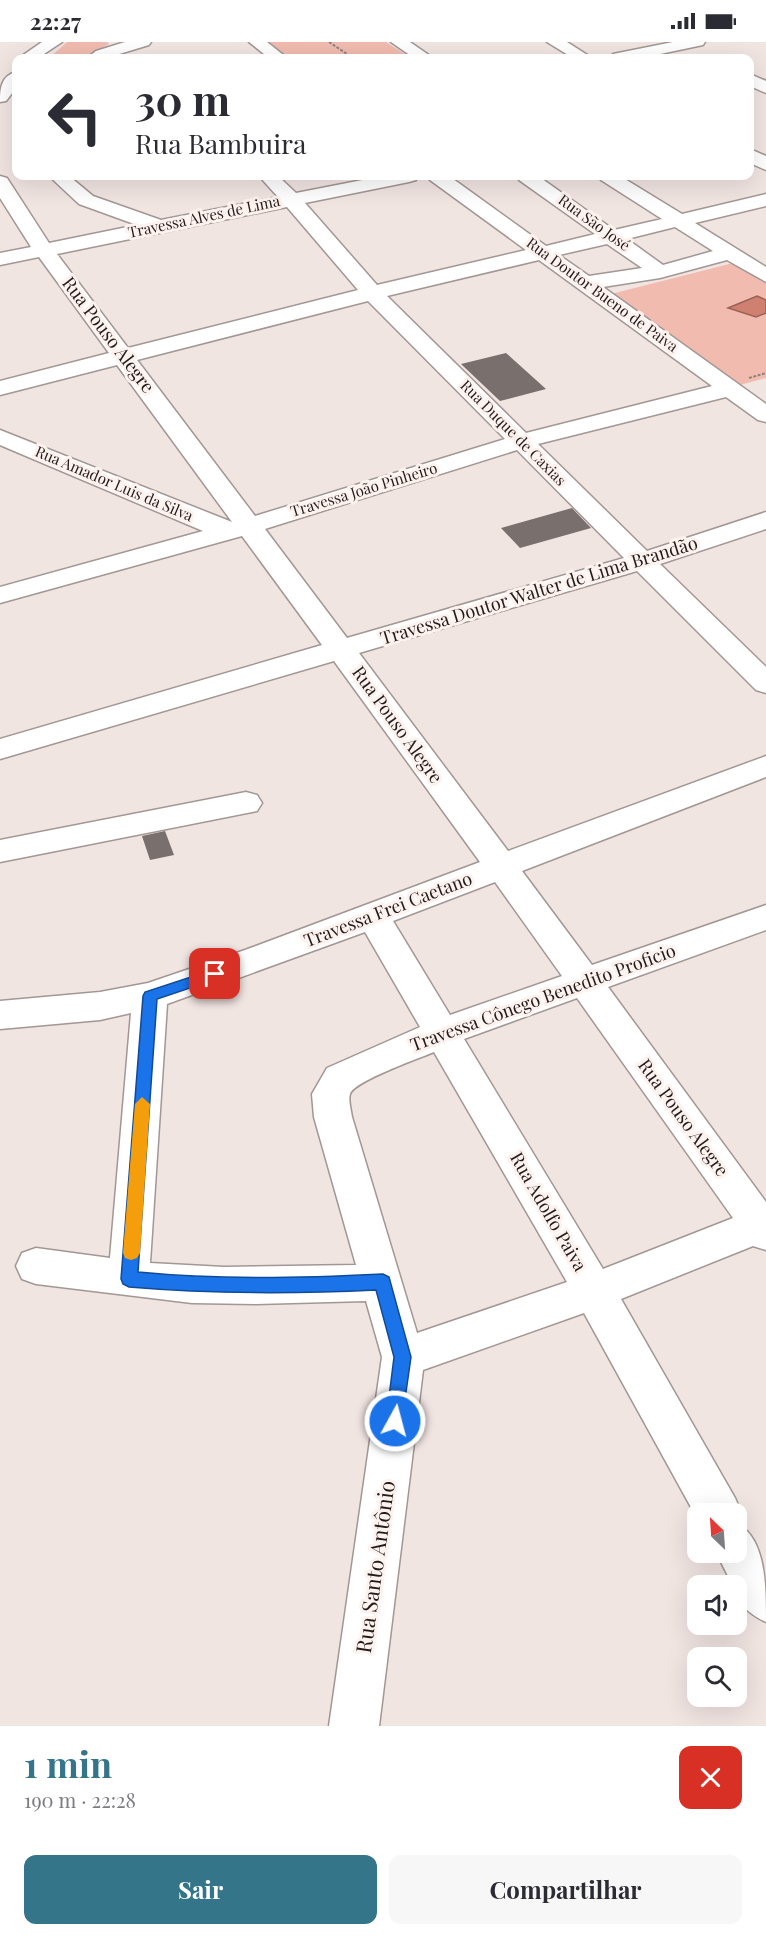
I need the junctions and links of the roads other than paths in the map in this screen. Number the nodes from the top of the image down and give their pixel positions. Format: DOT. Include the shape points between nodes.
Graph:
graph roads {
  1 [pos="257,42"];
  2 [pos="399,42"];
  3 [pos="555,42"];
  4 [pos="134,43"];
  5 [pos="52,44"];
  6 [pos="694,46"];
  7 [pos="34,54"];
  8 [pos="102,54"];
  9 [pos="274,54"];
  10 [pos="418,54"];
  11 [pos="577,54"];
  12 [pos="644,54"];
  13 [pos="12,82"];
  14 [pos="0,97"];
  15 [pos="63,180"];
  16 [pos="272,180"];
  17 [pos="388,180"];
  18 [pos="443,180"];
  19 [pos="532,180"];
  20 [pos="614,180"];
  21 [pos="0,182"];
  22 [pos="291,199"];
  23 [pos="766,200"];
  24 [pos="12,219"];
  25 [pos="681,221"];
  26 [pos="160,227"];
  27 [pos="614,237"];
  28 [pos="45,250"];
  29 [pos="543,252"];
  30 [pos="731,253"];
  31 [pos="0,260"];
  32 [pos="660,272"];
  33 [pos="766,276"];
  34 [pos="586,283"];
  35 [pos="372,293"];
  36 [pos="124,357"];
  37 [pos="739,384"];
  38 [pos="2,385"];
  39 [pos="766,415"];
  40 [pos="0,437"];
  41 [pos="522,441"];
  42 [pos="766,520"];
  43 [pos="238,528"];
  44 [pos="643,561"];
  45 [pos="0,595"];
  46 [pos="341,650"];
  47 [pos="766,684"];
  48 [pos="0,749"];
  49 [pos="766,766"];
  50 [pos="246,803"];
  51 [pos="0,851"];
  52 [pos="502,867"];
  53 [pos="372,915"];
  54 [pos="766,917"];
  55 [pos="585,981"];
  56 [pos="150,996"];
  57 [pos="0,1015"];
  58 [pos="444,1032"];
  59 [pos="331,1094"];
  60 [pos="764,1227"];
  61 [pos="36,1266"];
  62 [pos="129,1279"];
  63 [pos="383,1282"];
  64 [pos="594,1291"];
  65 [pos="403,1357"];
  66 [pos="712,1503"];
  67 [pos="746,1563"];
  68 [pos="766,1598"];
  69 [pos="354,1726"];
  1 -- 9 [label="street"];
  2 -- 10 [label="street"];
  3 -- 11 [label="street"];
  4 -- 8 [label="street"];
  5 -- 7 [label="street"];
  6 -- 12 [label="street"];
  13 -- 14 [label="street"];
  15 -- 26 [label="street" via="86,200"];
  16 -- 22 [label="street, Rua Duque de Caxias"];
  17 -- 22 [label="street, Travessa Alves de Lima"];
  18 -- 29 [label="street, Rua Doutor Bueno de Paiva"];
  19 -- 27 [label="street, Rua São José"];
  20 -- 25 [label="street"];
  21 -- 24 [label="street, Rua Pouso Alegre"];
  22 -- 26 [label="street, Travessa Alves de Lima"];
  22 -- 35 [label="street, Rua Duque de Caxias"];
  23 -- 25 [label="street"];
  24 -- 28 [label="street, Rua Pouso Alegre"];
  25 -- 27 [label="street"];
  25 -- 30 [label="street"];
  26 -- 28 [label="street, Travessa Alves de Lima"];
  27 -- 29 [label="street"];
  27 -- 32 [label="street, Rua São José"];
  28 -- 31 [label="street, Travessa Alves de Lima"];
  28 -- 36 [label="street, Rua Pouso Alegre"];
  29 -- 34 [label="street, Rua Doutor Bueno de Paiva"];
  29 -- 35 [label="street"];
  30 -- 32 [label="street"];
  30 -- 33 [label="street"];
  32 -- 34 [label="street"];
  34 -- 37 [label="street, Rua Doutor Bueno de Paiva"];
  35 -- 36 [label="street"];
  35 -- 41 [label="street, Rua Duque de Caxias"];
  36 -- 38 [label="street"];
  36 -- 43 [label="street, Rua Pouso Alegre"];
  37 -- 39 [label="street, Rua Doutor Bueno de Paiva"];
  37 -- 41 [label="street, Travessa João Pinheiro"];
  40 -- 43 [label="street, Rua Amador Luis da Silva"];
  41 -- 43 [label="street, Travessa João Pinheiro"];
  41 -- 44 [label="street, Rua Duque de Caxias"];
  42 -- 44 [label="street, Travessa Doutor Walter de Lima Brandão"];
  43 -- 45 [label="street, Travessa João Pinheiro"];
  43 -- 46 [label="street, Rua Pouso Alegre"];
  44 -- 46 [label="street, Travessa Doutor Walter de Lima Brandão"];
  44 -- 47 [label="street, Rua Duque de Caxias"];
  46 -- 48 [label="street, Travessa Doutor Walter de Lima Brandão"];
  46 -- 52 [label="street, Rua Pouso Alegre"];
  49 -- 52 [label="street, Travessa Frei Caetano"];
  50 -- 51 [label="street"];
  52 -- 53 [label="street, Travessa Frei Caetano"];
  52 -- 55 [label="street, Rua Pouso Alegre"];
  53 -- 56 [label="street, Travessa Frei Caetano"];
  53 -- 58 [label="street, Rua Adolfo Paiva"];
  54 -- 55 [label="street, Travessa Cônego Benedito Proficio"];
  55 -- 58 [label="street, Travessa Cônego Benedito Proficio"];
  55 -- 60 [label="street, Rua Pouso Alegre"];
  56 -- 57 [label="street, Travessa Frei Caetano" via="100,1006"];
  56 -- 62 [label="street"];
  58 -- 59 [label="street, Travessa Cônego Benedito Proficio" via="347,1074"];
  58 -- 64 [label="street, Rua Adolfo Paiva"];
  59 -- 63 [label="street, Rua Santo Antônio" via="333,1117"];
  60 -- 64 [label="street"];
  61 -- 62 [label="street"];
  62 -- 63 [label="street" via="198,1285"];
  63 -- 65 [label="street, Rua Santo Antônio"];
  64 -- 65 [label="street"];
  64 -- 66 [label="street, Rua Adolfo Paiva"];
  65 -- 69 [label="street, Rua Santo Antônio"];
  67 -- 68 [label="street"];
}
